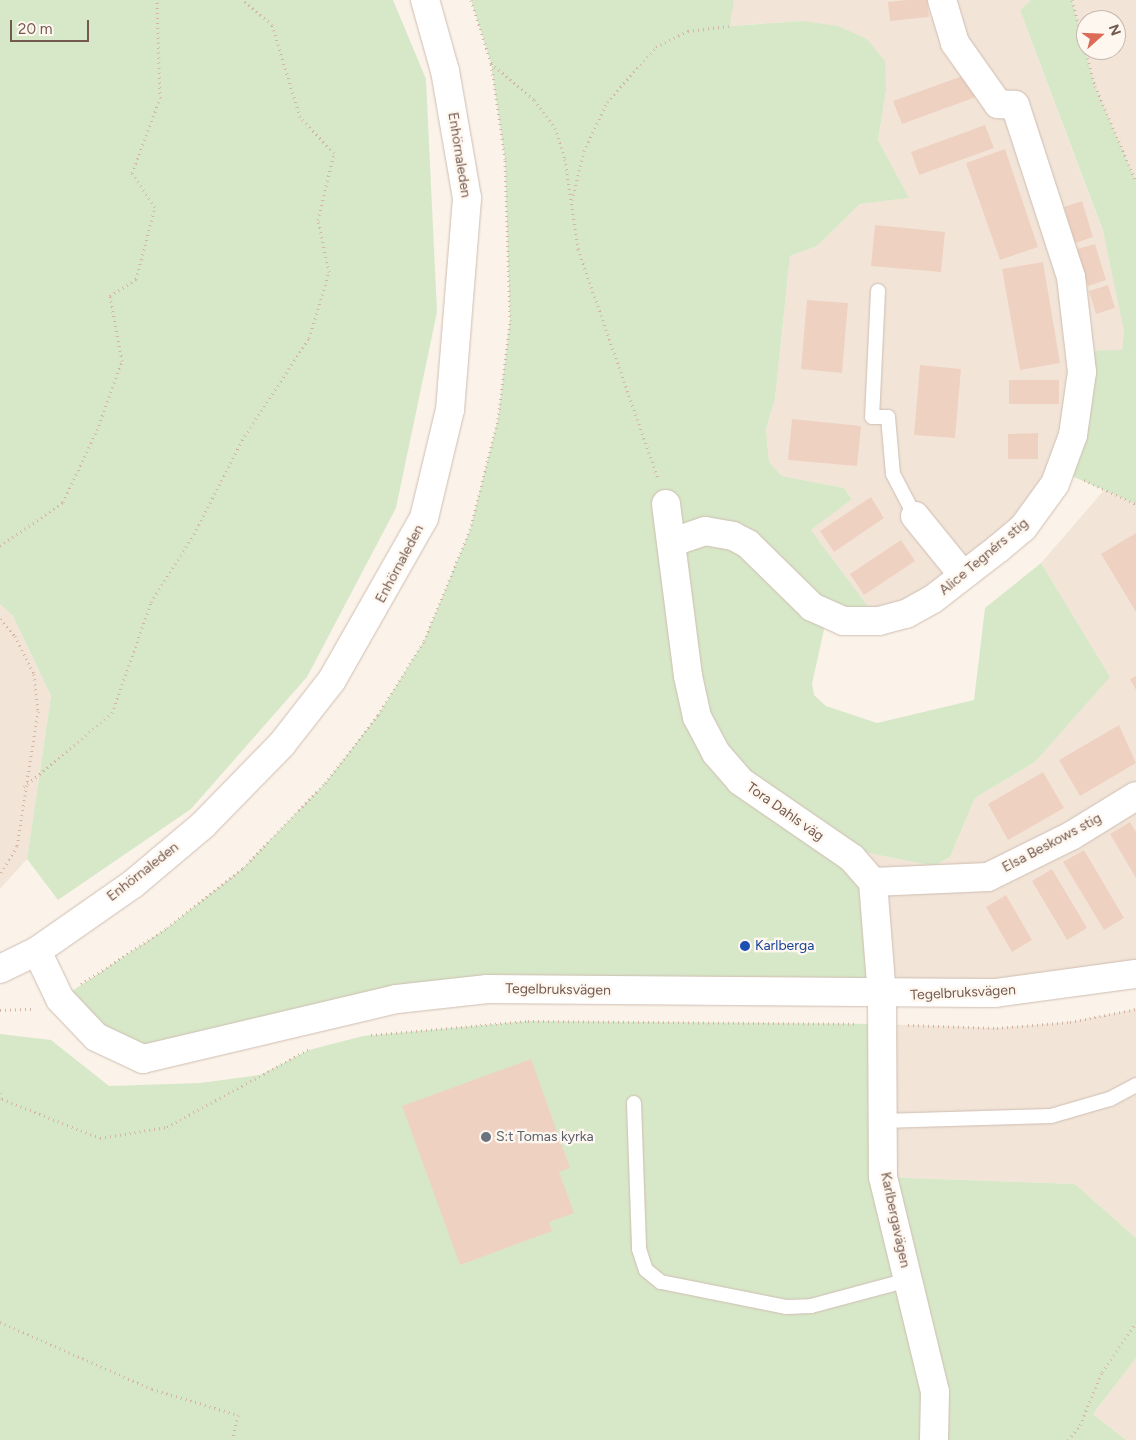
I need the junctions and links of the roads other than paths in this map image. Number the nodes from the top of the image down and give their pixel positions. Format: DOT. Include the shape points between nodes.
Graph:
graph roads {
  1 [pos="425,0"];
  2 [pos="942,0"];
  3 [pos="878,291"];
  4 [pos="666,504"];
  5 [pos="915,516"];
  6 [pos="673,542"];
  7 [pos="963,575"];
  8 [pos="1136,796"];
  9 [pos="873,882"];
  10 [pos="36,951"];
  11 [pos="0,969"];
  12 [pos="1136,974"];
  13 [pos="882,996"];
  14 [pos="1136,1085"];
  15 [pos="634,1103"];
  16 [pos="882,1121"];
  17 [pos="908,1280"];
  18 [pos="934,1440"];
  1 -- 10 [label="street, Enhörnaleden" via="444,71 467,198 450,410 424,518 332,680 282,744 203,825 133,884"];
  2 -- 7 [label="street, Alice Tegnérs stig" via="954,43 998,104 1015,104 1064,248 1081,337 1079,404 1055,484 1023,528"];
  3 -- 5 [label="lane" via="872,417 888,417 893,474"];
  4 -- 6 [label="street, Tora Dahls väg"];
  5 -- 7 [label="street"];
  6 -- 7 [label="street, Alice Tegnérs stig" via="705,531 733,536 748,544 812,607 858,623 906,614"];
  6 -- 9 [label="street, Tora Dahls väg" via="688,676 697,716 716,753 740,781 852,858"];
  8 -- 9 [label="street, Elsa Beskows stig" via="1063,840 988,877"];
  9 -- 13 [label="street"];
  10 -- 11 [label="street, Enhörnaleden"];
  10 -- 13 [label="street, Tegelbruksvägen" via="60,999 96,1037 143,1059 397,999 487,989"];
  12 -- 13 [label="street, Tegelbruksvägen" via="995,993"];
  13 -- 16 [label="street, Karlbergavägen"];
  14 -- 16 [label="lane" via="1110,1099 1051,1116"];
  15 -- 17 [label="lane" via="639,1249 646,1270 661,1282 786,1307 811,1306"];
  16 -- 17 [label="street, Karlbergavägen" via="883,1177"];
  17 -- 18 [label="street, Karlbergavägen" via="935,1392"];
}
